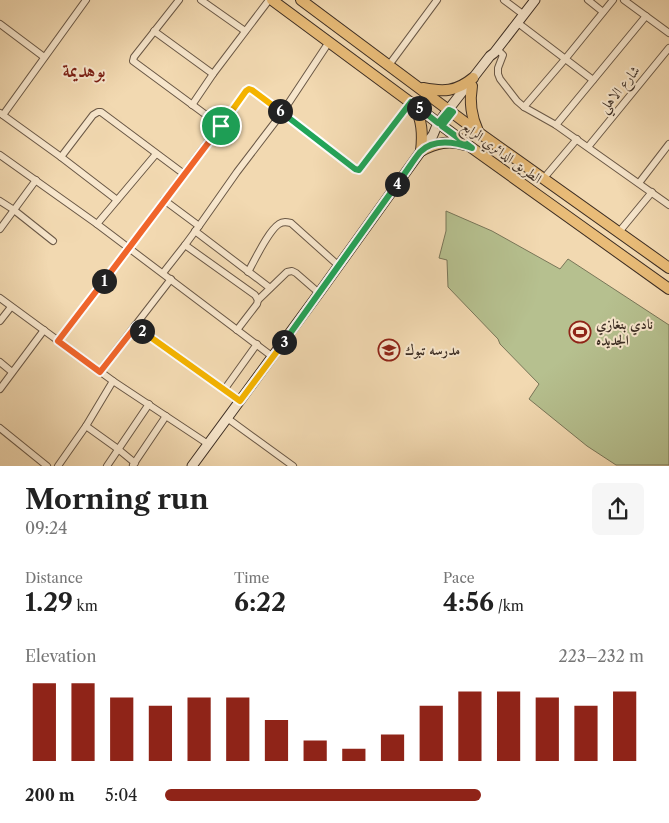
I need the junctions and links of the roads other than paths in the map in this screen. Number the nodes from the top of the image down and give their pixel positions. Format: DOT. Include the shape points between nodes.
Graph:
graph roads {
  1 [pos="85,0"];
  2 [pos="179,0"];
  3 [pos="201,0"];
  4 [pos="271,0"];
  5 [pos="301,0"];
  6 [pos="437,0"];
  7 [pos="504,0"];
  8 [pos="535,0"];
  9 [pos="588,0"];
  10 [pos="613,0"];
  11 [pos="624,0"];
  12 [pos="603,12"];
  13 [pos="646,16"];
  14 [pos="521,19"];
  15 [pos="0,24"];
  16 [pos="154,31"];
  17 [pos="245,31"];
  18 [pos="669,33"];
  19 [pos="328,42"];
  20 [pos="669,48"];
  21 [pos="496,51"];
  22 [pos="44,57"];
  23 [pos="566,58"];
  24 [pos="389,65"];
  25 [pos="213,74"];
  26 [pos="593,80"];
  27 [pos="473,82"];
  28 [pos="419,88"];
  29 [pos="412,103"];
  30 [pos="192,105"];
  31 [pos="524,107"];
  32 [pos="451,111"];
  33 [pos="282,113"];
  34 [pos="1,114"];
  35 [pos="440,125"];
  36 [pos="556,125"];
  37 [pos="221,126"];
  38 [pos="478,132"];
  39 [pos="577,139"];
  40 [pos="669,144"];
  41 [pos="588,147"];
  42 [pos="472,148"];
  43 [pos="421,151"];
  44 [pos="156,154"];
  45 [pos="0,155"];
  46 [pos="61,156"];
  47 [pos="184,174"];
  48 [pos="544,178"];
  49 [pos="36,180"];
  50 [pos="639,183"];
  51 [pos="652,192"];
  52 [pos="117,200"];
  53 [pos="164,200"];
  54 [pos="0,201"];
  55 [pos="669,205"];
  56 [pos="14,210"];
  57 [pos="97,224"];
  58 [pos="197,228"];
  59 [pos="0,229"];
  60 [pos="619,232"];
  61 [pos="52,241"];
  62 [pos="184,245"];
  63 [pos="129,248"];
  64 [pos="667,262"];
  65 [pos="339,266"];
  66 [pos="248,272"];
  67 [pos="162,273"];
  68 [pos="171,279"];
  69 [pos="270,288"];
  70 [pos="669,289"];
  71 [pos="320,292"];
  72 [pos="0,298"];
  73 [pos="258,300"];
  74 [pos="11,307"];
  75 [pos="0,321"];
  76 [pos="136,326"];
  77 [pos="44,330"];
  78 [pos="237,330"];
  79 [pos="58,341"];
  80 [pos="256,344"];
  81 [pos="273,357"];
  82 [pos="0,362"];
  83 [pos="12,372"];
  84 [pos="100,372"];
  85 [pos="114,381"];
  86 [pos="0,389"];
  87 [pos="224,390"];
  88 [pos="240,401"];
  89 [pos="149,404"];
  90 [pos="166,416"];
  91 [pos="227,418"];
  92 [pos="86,426"];
  93 [pos="0,428"];
  94 [pos="208,444"];
  95 [pos="118,449"];
  96 [pos="38,463"];
  97 [pos="284,463"];
  98 [pos="134,464"];
  99 [pos="47,466"];
  100 [pos="58,466"];
  101 [pos="107,466"];
  102 [pos="192,466"];
  103 [pos="293,466"];
  1 -- 22 [label="street"];
  2 -- 16 [label="street"];
  3 -- 17 [label="street"];
  4 -- 17 [label="street"];
  4 -- 19 [label="main road, الطريق الدائري الرابع"];
  5 -- 24 [label="main road, الطريق الدائري الرابع"];
  6 -- 24 [label="street"];
  7 -- 14 [label="street"];
  8 -- 14 [label="main road"];
  9 -- 12 [label="street"];
  10 -- 12 [label="street"];
  11 -- 13 [label="street"];
  12 -- 23 [label="street"];
  13 -- 18 [label="street"];
  13 -- 26 [label="street"];
  14 -- 21 [label="main road"];
  14 -- 23 [label="street"];
  15 -- 22 [label="street"];
  16 -- 25 [label="street"];
  16 -- 30 [label="street" via="132,61"];
  17 -- 25 [label="street"];
  19 -- 29 [label="main road, الطريق الدائري الرابع"];
  19 -- 33 [label="street"];
  20 -- 41 [label="street, شارع الاهلي"];
  21 -- 27 [label="main road"];
  21 -- 31 [label="street" via="503,55 498,68 500,79"];
  22 -- 34 [label="street"];
  23 -- 26 [label="street"];
  23 -- 31 [label="street"];
  24 -- 28 [label="main road, الطريق الدائري الرابع"];
  25 -- 30 [label="street"];
  26 -- 36 [label="street"];
  27 -- 28 [label="main road" via="446,90"];
  27 -- 32 [label="main road"];
  27 -- 38 [label="main road" via="471,112"];
  28 -- 32 [label="main road, الطريق الدائري الرابع"];
  29 -- 33 [label="street" via="359,170"];
  29 -- 35 [label="main road, الطريق الدائري الرابع"];
  29 -- 43 [label="main road" via="418,112 422,130"];
  30 -- 37 [label="street"];
  31 -- 36 [label="street"];
  32 -- 35 [label="main road"];
  32 -- 38 [label="main road, الطريق الدائري الرابع"];
  33 -- 37 [label="street" via="249,89"];
  33 -- 58 [label="street"];
  34 -- 46 [label="street"];
  35 -- 42 [label="main road, الطريق الدائري الرابع"];
  35 -- 43 [label="main road"];
  36 -- 39 [label="street"];
  37 -- 47 [label="street"];
  38 -- 48 [label="main road, الطريق الدائري الرابع"];
  39 -- 41 [label="street"];
  39 -- 48 [label="street"];
  40 -- 50 [label="street"];
  41 -- 50 [label="street"];
  42 -- 43 [label="main road" via="450,142"];
  42 -- 70 [label="main road, الطريق الدائري الرابع"];
  43 -- 65 [label="main road"];
  44 -- 46 [label="street" via="98,112"];
  44 -- 47 [label="street"];
  44 -- 52 [label="street"];
  45 -- 49 [label="street"];
  46 -- 52 [label="street"];
  47 -- 53 [label="street"];
  48 -- 60 [label="main road, الطريق الدائري الرابع"];
  49 -- 56 [label="street"];
  49 -- 57 [label="street"];
  50 -- 51 [label="street"];
  51 -- 55 [label="street"];
  51 -- 60 [label="street"];
  52 -- 57 [label="street"];
  53 -- 58 [label="street"];
  53 -- 63 [label="street"];
  54 -- 56 [label="street"];
  56 -- 59 [label="street"];
  56 -- 61 [label="street"];
  57 -- 63 [label="street"];
  58 -- 62 [label="street"];
  58 -- 66 [label="street"];
  60 -- 64 [label="main road, الطريق الدائري الرابع"];
  62 -- 67 [label="street"];
  62 -- 73 [label="street" via="255,294"];
  63 -- 67 [label="street"];
  63 -- 79 [label="street"];
  65 -- 66 [label="street" via="286,221 271,232"];
  65 -- 71 [label="main road"];
  66 -- 69 [label="street"];
  67 -- 68 [label="street"];
  68 -- 76 [label="street"];
  68 -- 78 [label="street"];
  69 -- 71 [label="street" via="286,272 292,272"];
  69 -- 73 [label="street"];
  71 -- 81 [label="main road"];
  72 -- 74 [label="street"];
  73 -- 78 [label="street"];
  74 -- 75 [label="street"];
  74 -- 77 [label="street"];
  76 -- 84 [label="street"];
  76 -- 87 [label="street"];
  77 -- 79 [label="street"];
  77 -- 83 [label="street"];
  78 -- 80 [label="street"];
  79 -- 84 [label="street"];
  80 -- 81 [label="street"];
  80 -- 87 [label="street"];
  81 -- 88 [label="main road"];
  82 -- 83 [label="street"];
  83 -- 86 [label="street"];
  84 -- 85 [label="street"];
  85 -- 89 [label="street"];
  85 -- 92 [label="street"];
  87 -- 88 [label="street"];
  88 -- 91 [label="main road"];
  89 -- 90 [label="street"];
  89 -- 95 [label="street"];
  90 -- 94 [label="street"];
  90 -- 98 [label="street"];
  91 -- 94 [label="main road"];
  91 -- 97 [label="street"];
  92 -- 95 [label="street"];
  92 -- 100 [label="street"];
  93 -- 96 [label="street"];
  94 -- 102 [label="main road"];
  95 -- 98 [label="street"];
  95 -- 101 [label="street"];
  96 -- 99 [label="street"];
  97 -- 103 [label="street"];
}
